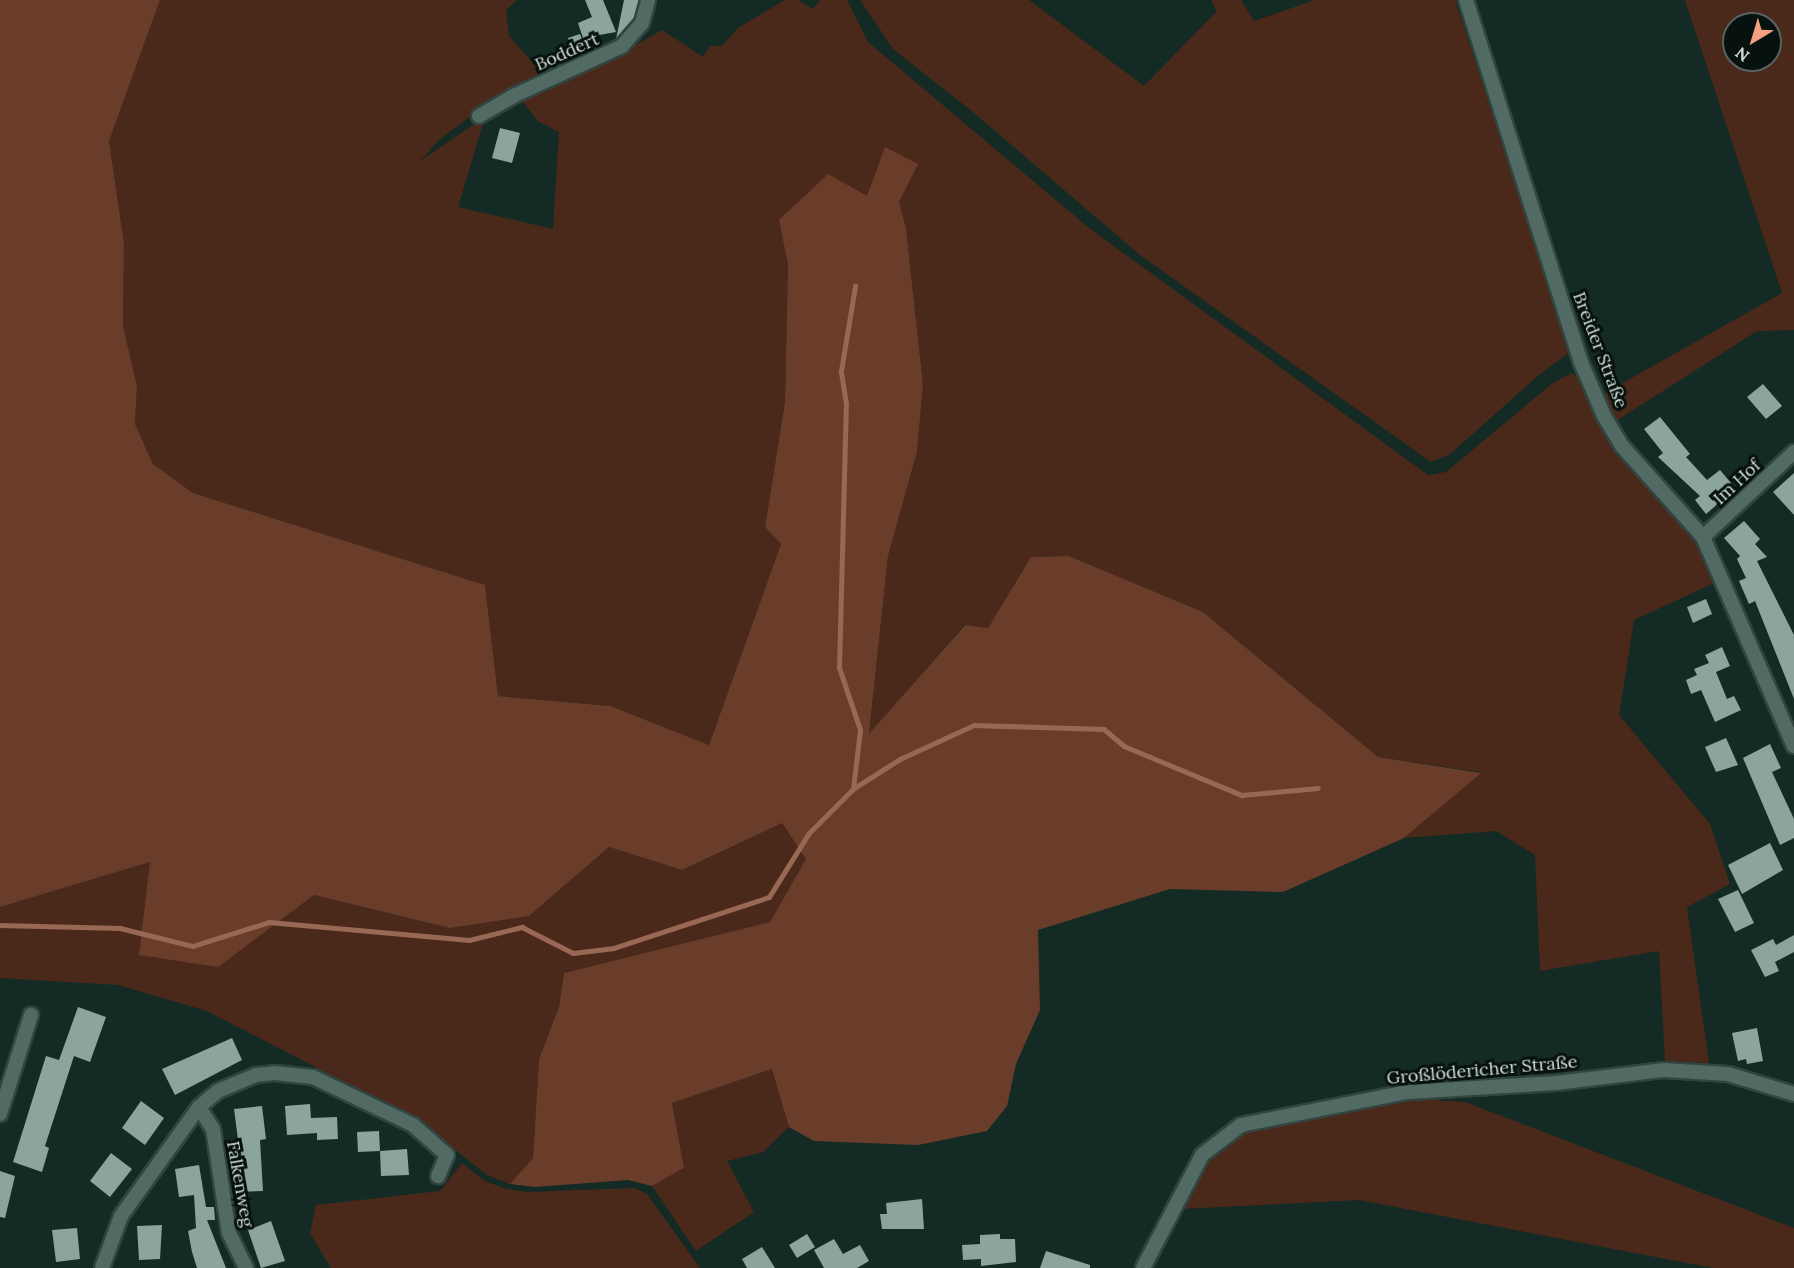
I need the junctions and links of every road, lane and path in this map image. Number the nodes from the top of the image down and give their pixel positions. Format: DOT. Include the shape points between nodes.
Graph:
graph roads {
  1 [pos="648,0"];
  2 [pos="1466,0"];
  3 [pos="479,116"];
  4 [pos="1794,452"];
  5 [pos="1703,537"];
  6 [pos="1794,746"];
  7 [pos="31,1015"];
  8 [pos="1794,1094"];
  9 [pos="199,1107"];
  10 [pos="0,1114"];
  11 [pos="438,1176"];
  12 [pos="102,1268"];
  13 [pos="246,1268"];
  14 [pos="1143,1268"];
  1 -- 3 [label="street, Boddert" via="642,23 622,46 513,96"];
  2 -- 5 [label="street, Breider Straße" via="1577,348 1604,416 1622,446"];
  4 -- 5 [label="street, Im Hof"];
  5 -- 6 [label="street, Breider Straße"];
  7 -- 10 [label="street"];
  8 -- 14 [label="street, Großlödericher Straße" via="1728,1074 1664,1070 1557,1083 1408,1092 1241,1125 1202,1155"];
  9 -- 11 [label="street" via="218,1091 256,1075 313,1077 413,1125 447,1155"];
  9 -- 12 [label="street" via="121,1216"];
  9 -- 13 [label="street, Falkenweg" via="213,1129 229,1233"];
}
